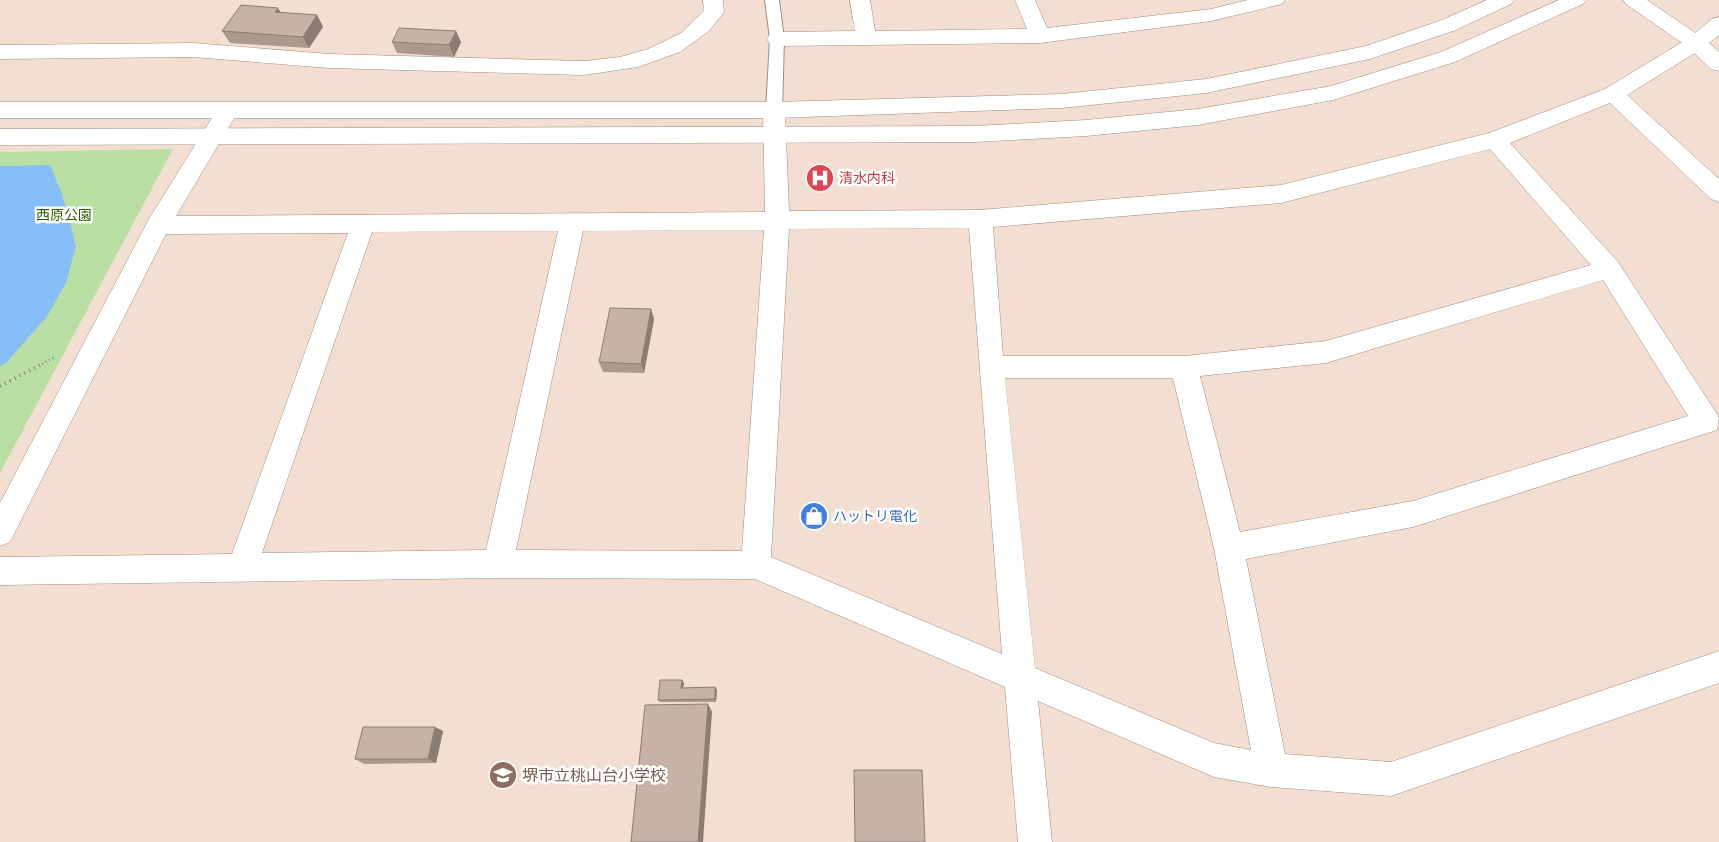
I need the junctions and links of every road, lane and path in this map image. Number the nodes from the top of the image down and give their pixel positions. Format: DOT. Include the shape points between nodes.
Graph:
graph roads {
  1 [pos="713,0"];
  2 [pos="772,0"];
  3 [pos="860,0"];
  4 [pos="1025,0"];
  5 [pos="1275,0"];
  6 [pos="1504,0"];
  7 [pos="1576,0"];
  8 [pos="1634,0"];
  9 [pos="1192,8"];
  10 [pos="1719,24"];
  11 [pos="1040,36"];
  12 [pos="778,38"];
  13 [pos="866,38"];
  14 [pos="1696,43"];
  15 [pos="0,52"];
  16 [pos="1719,64"];
  17 [pos="1613,94"];
  18 [pos="0,110"];
  19 [pos="228,110"];
  20 [pos="774,122"];
  21 [pos="0,137"];
  22 [pos="210,138"];
  23 [pos="1495,140"];
  24 [pos="1719,193"];
  25 [pos="980,220"];
  26 [pos="777,222"];
  27 [pos="572,224"];
  28 [pos="158,225"];
  29 [pos="363,225"];
  30 [pos="1609,269"];
  31 [pos="104,330"];
  32 [pos="991,367"];
  33 [pos="1184,367"];
  34 [pos="0,386"];
  35 [pos="0,532"];
  36 [pos="1229,548"];
  37 [pos="498,564"];
  38 [pos="756,565"];
  39 [pos="242,568"];
  40 [pos="0,571"];
  41 [pos="1719,667"];
  42 [pos="1019,677"];
  43 [pos="1270,770"];
  44 [pos="1035,842"];
  1 -- 15 [label="street" via="714,12 705,25 686,41 640,60 614,66 584,68 329,61 193,50"];
  2 -- 12 [label="lane"];
  3 -- 13 [label="street"];
  4 -- 11 [label="street"];
  5 -- 9 [label="street"];
  6 -- 20 [label="street" via="1449,25 1370,52 1206,86 1062,101"];
  7 -- 20 [label="street" via="1448,57 1333,93 1198,117 975,134"];
  8 -- 14 [label="street"];
  9 -- 11 [label="street"];
  10 -- 14 [label="street"];
  11 -- 13 [label="street"];
  12 -- 13 [label="street"];
  12 -- 20 [label="lane"];
  14 -- 16 [label="street"];
  14 -- 17 [label="street"];
  17 -- 23 [label="street"];
  17 -- 24 [label="street"];
  18 -- 19 [label="street"];
  19 -- 20 [label="street"];
  19 -- 22 [label="street"];
  20 -- 22 [label="street"];
  20 -- 26 [label="street"];
  21 -- 22 [label="street"];
  22 -- 28 [label="street"];
  23 -- 25 [label="street" via="1281,194"];
  23 -- 30 [label="street"];
  25 -- 26 [label="street"];
  25 -- 32 [label="street"];
  26 -- 27 [label="street"];
  26 -- 38 [label="street"];
  27 -- 29 [label="street"];
  27 -- 37 [label="street"];
  28 -- 29 [label="street"];
  28 -- 31 [label="street"];
  29 -- 39 [label="street"];
  30 -- 33 [label="street" via="1326,352"];
  30 -- 36 [label="street" via="1707,422 1413,514"];
  31 -- 34 [label="path"];
  31 -- 35 [label="street"];
  32 -- 33 [label="street"];
  32 -- 42 [label="street"];
  33 -- 36 [label="street"];
  36 -- 43 [label="street"];
  37 -- 38 [label="street"];
  37 -- 39 [label="street"];
  38 -- 42 [label="street"];
  39 -- 40 [label="street"];
  41 -- 43 [label="street" via="1391,779"];
  42 -- 43 [label="street" via="1214,760"];
  42 -- 44 [label="street"];
}
